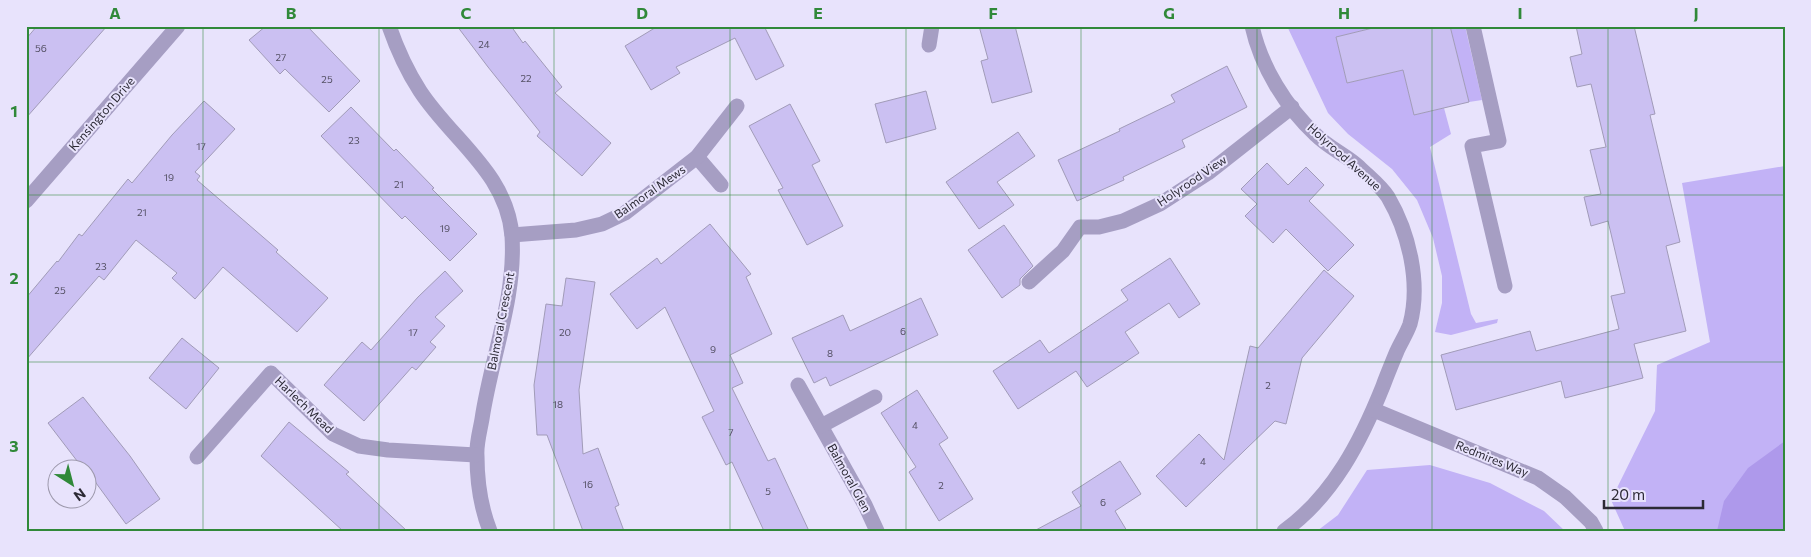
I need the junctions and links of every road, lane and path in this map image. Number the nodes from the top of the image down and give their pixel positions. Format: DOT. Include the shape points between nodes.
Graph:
graph roads {
  1 [pos="178,26"];
  2 [pos="389,26"];
  3 [pos="932,26"];
  4 [pos="1252,26"];
  5 [pos="1473,26"];
  6 [pos="929,45"];
  7 [pos="737,106"];
  8 [pos="1292,107"];
  9 [pos="697,158"];
  10 [pos="721,185"];
  11 [pos="26,201"];
  12 [pos="512,235"];
  13 [pos="1029,282"];
  14 [pos="1505,286"];
  15 [pos="798,385"];
  16 [pos="876,397"];
  17 [pos="1374,410"];
  18 [pos="820,426"];
  19 [pos="476,455"];
  20 [pos="197,457"];
  21 [pos="490,531"];
  22 [pos="877,531"];
  23 [pos="1284,531"];
  24 [pos="1596,531"];
  1 -- 11 [label="street, Kensington Drive"];
  2 -- 12 [label="street, Balmoral Crescent" via="398,52 420,92 489,173 503,198"];
  3 -- 6 [label="street"];
  4 -- 8 [label="street, Holyrood Avenue" via="1268,73"];
  5 -- 14 [label="street" via="1499,142 1472,146"];
  7 -- 9 [label="street, Balmoral Mews"];
  8 -- 13 [label="street, Holyrood View" via="1208,173 1160,204 1122,221 1099,227 1080,227 1063,251"];
  8 -- 17 [label="street, Holyrood Avenue" via="1317,136 1357,166 1387,196 1408,245 1415,284 1410,325"];
  9 -- 10 [label="street, Balmoral Mews"];
  9 -- 12 [label="street, Balmoral Mews" via="625,212 602,224 576,230"];
  12 -- 19 [label="street, Balmoral Crescent" via="511,276"];
  15 -- 18 [label="street, Balmoral Glen"];
  16 -- 18 [label="street"];
  17 -- 23 [label="street" via="1341,471 1320,499"];
  17 -- 24 [label="street, Redmires Way" via="1538,478 1565,496"];
  18 -- 22 [label="street, Balmoral Glen"];
  19 -- 20 [label="street, Harlech Mead" via="359,446 333,434 271,373"];
  19 -- 21 [label="street, Balmoral Crescent" via="483,513"];
}
